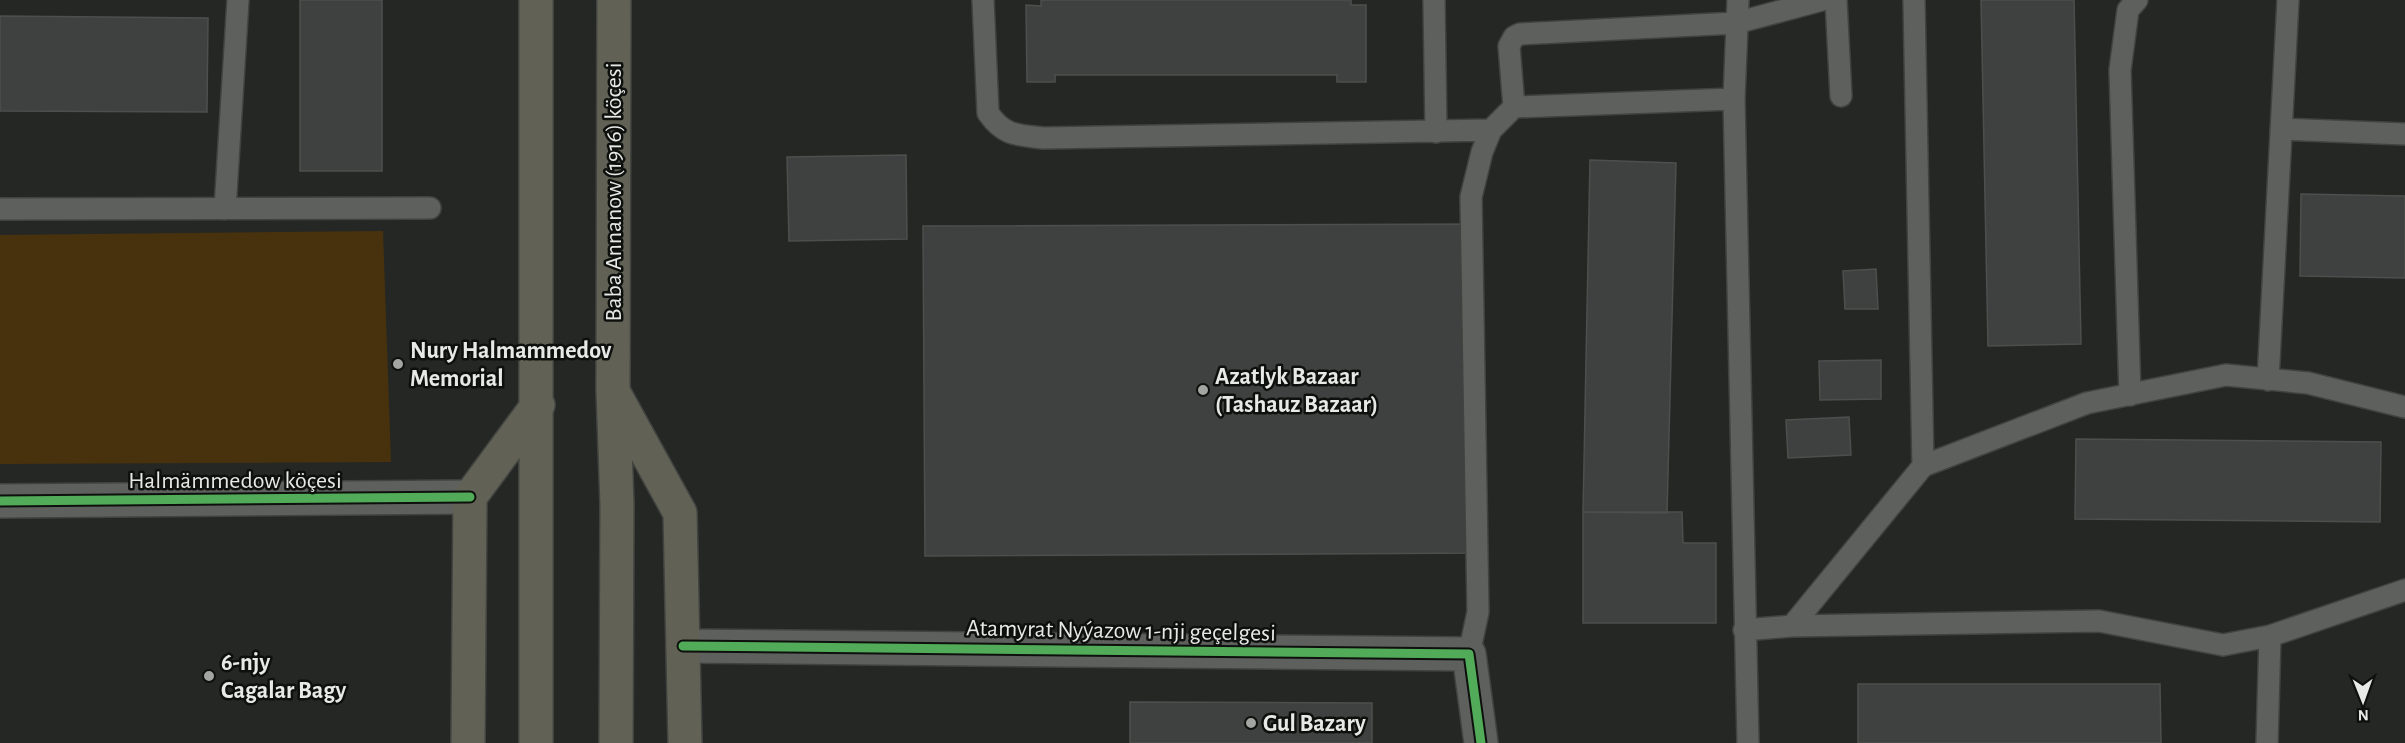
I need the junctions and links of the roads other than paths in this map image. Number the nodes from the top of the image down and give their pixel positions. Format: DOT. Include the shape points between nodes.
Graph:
graph roads {
  1 [pos="238,0"];
  2 [pos="536,0"];
  3 [pos="614,0"];
  4 [pos="983,0"];
  5 [pos="1434,0"];
  6 [pos="1738,0"];
  7 [pos="1822,0"];
  8 [pos="1836,0"];
  9 [pos="1914,0"];
  10 [pos="2137,0"];
  11 [pos="2288,0"];
  12 [pos="1736,23"];
  13 [pos="1841,96"];
  14 [pos="1734,99"];
  15 [pos="1514,106"];
  16 [pos="2282,129"];
  17 [pos="1491,130"];
  18 [pos="1437,132"];
  19 [pos="2405,134"];
  20 [pos="430,208"];
  21 [pos="0,209"];
  22 [pos="225,209"];
  23 [pos="2268,380"];
  24 [pos="612,390"];
  25 [pos="2130,395"];
  26 [pos="538,405"];
  27 [pos="2405,407"];
  28 [pos="1923,466"];
  29 [pos="470,497"];
  30 [pos="0,501"];
  31 [pos="2405,590"];
  32 [pos="1792,626"];
  33 [pos="1744,630"];
  34 [pos="2270,636"];
  35 [pos="683,645"];
  36 [pos="1469,654"];
  37 [pos="468,743"];
  38 [pos="536,743"];
  39 [pos="616,743"];
  40 [pos="685,743"];
  41 [pos="1480,743"];
  42 [pos="1748,743"];
  43 [pos="2267,743"];
  1 -- 22 [label="lane"];
  2 -- 26 [label="main road"];
  3 -- 24 [label="main road, Baba Annanow (1916) köçesi"];
  4 -- 18 [label="lane" via="988,112 998,128 1016,135 1044,138"];
  5 -- 18 [label="lane"];
  6 -- 12 [label="lane"];
  7 -- 12 [label="lane"];
  8 -- 13 [label="lane"];
  9 -- 28 [label="lane"];
  10 -- 25 [label="lane" via="2128,10 2120,70"];
  11 -- 16 [label="lane"];
  12 -- 14 [label="lane"];
  12 -- 15 [label="lane" via="1520,34 1509,46"];
  14 -- 15 [label="lane"];
  14 -- 33 [label="lane"];
  15 -- 17 [label="lane"];
  16 -- 19 [label="lane"];
  16 -- 23 [label="lane"];
  17 -- 18 [label="lane"];
  17 -- 36 [label="lane" via="1471,197 1478,612"];
  20 -- 22 [label="lane"];
  21 -- 22 [label="lane"];
  23 -- 25 [label="lane" via="2226,375"];
  23 -- 27 [label="lane" via="2308,383"];
  24 -- 35 [label="main road" via="680,513"];
  24 -- 39 [label="main road, Baba Annanow (1916) köçesi" via="617,505"];
  25 -- 28 [label="lane" via="2086,403"];
  26 -- 29 [label="main road"];
  26 -- 38 [label="main road"];
  28 -- 32 [label="lane"];
  29 -- 30 [label="street, Halmämmedow köçesi"];
  29 -- 37 [label="main road"];
  31 -- 34 [label="lane"];
  32 -- 33 [label="lane"];
  32 -- 34 [label="lane" via="2099,621 2223,645"];
  33 -- 42 [label="lane"];
  34 -- 43 [label="lane"];
  35 -- 36 [label="street, Atamyrat Nyýazow 1-nji geçelgesi"];
  35 -- 40 [label="main road"];
  36 -- 41 [label="street"];
}
